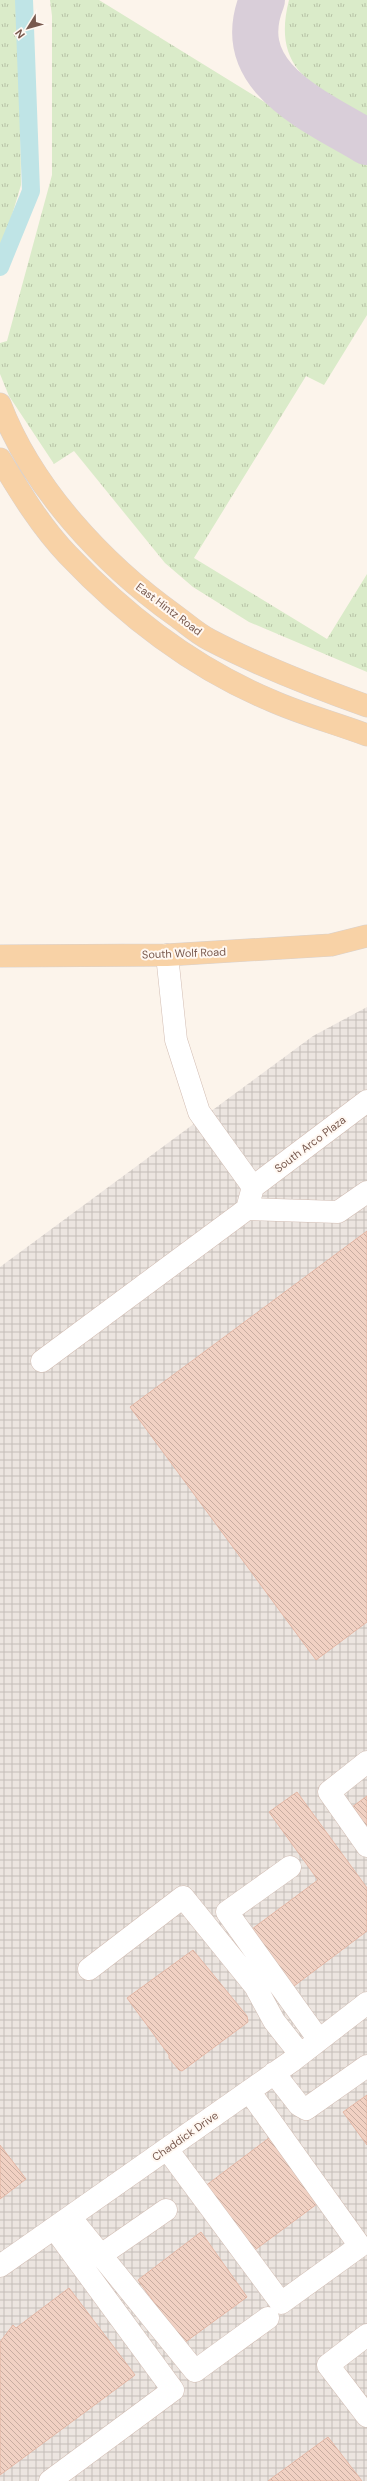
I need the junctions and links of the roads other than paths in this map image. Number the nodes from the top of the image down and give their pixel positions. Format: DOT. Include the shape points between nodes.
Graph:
graph roads {
  1 [pos="0,404"];
  2 [pos="0,459"];
  3 [pos="367,706"];
  4 [pos="367,735"];
  5 [pos="367,936"];
  6 [pos="167,955"];
  7 [pos="0,956"];
  8 [pos="367,1101"];
  9 [pos="253,1186"];
  10 [pos="367,1192"];
  11 [pos="247,1209"];
  12 [pos="42,1361"];
  13 [pos="367,1762"];
  14 [pos="367,1846"];
  15 [pos="290,1867"];
  16 [pos="89,1969"];
  17 [pos="367,2003"];
  18 [pos="319,2040"];
  19 [pos="300,2054"];
  20 [pos="367,2066"];
  21 [pos="274,2074"];
  22 [pos="248,2091"];
  23 [pos="167,2149"];
  24 [pos="166,2210"];
  25 [pos="62,2223"];
  26 [pos="101,2255"];
  27 [pos="0,2266"];
  28 [pos="268,2318"];
  29 [pos="367,2335"];
  30 [pos="367,2416"];
  31 [pos="50,2481"];
  1 -- 3 [label="main road, East Hintz Road" via="9,427 33,469 81,533 144,593 209,640 320,689"];
  2 -- 4 [label="main road" via="19,491 67,554 130,614 195,661 270,700"];
  5 -- 6 [label="main road, South Wolf Road" via="331,944"];
  6 -- 7 [label="main road, South Wolf Road"];
  6 -- 9 [label="street" via="178,1048 199,1112"];
  8 -- 9 [label="street, South Arco Plaza"];
  9 -- 11 [label="street"];
  10 -- 11 [label="street" via="338,1212"];
  11 -- 12 [label="street"];
  13 -- 14 [label="street" via="329,1792"];
  15 -- 18 [label="street" via="226,1912"];
  16 -- 19 [label="street" via="183,1897 255,1986 274,2021"];
  17 -- 18 [label="street, Chaddick Drive"];
  18 -- 19 [label="street, Chaddick Drive"];
  19 -- 21 [label="street, Chaddick Drive"];
  20 -- 21 [label="street" via="306,2109 299,2105"];
  21 -- 22 [label="street, Chaddick Drive"];
  22 -- 23 [label="street, Chaddick Drive"];
  22 -- 23 [label="street" via="360,2246 281,2303"];
  23 -- 25 [label="street, Chaddick Drive"];
  24 -- 26 [label="street"];
  25 -- 26 [label="street"];
  25 -- 27 [label="street, Chaddick Drive"];
  25 -- 31 [label="street" via="173,2390"];
  26 -- 28 [label="street" via="195,2371"];
  29 -- 30 [label="street" via="328,2365"];
}
